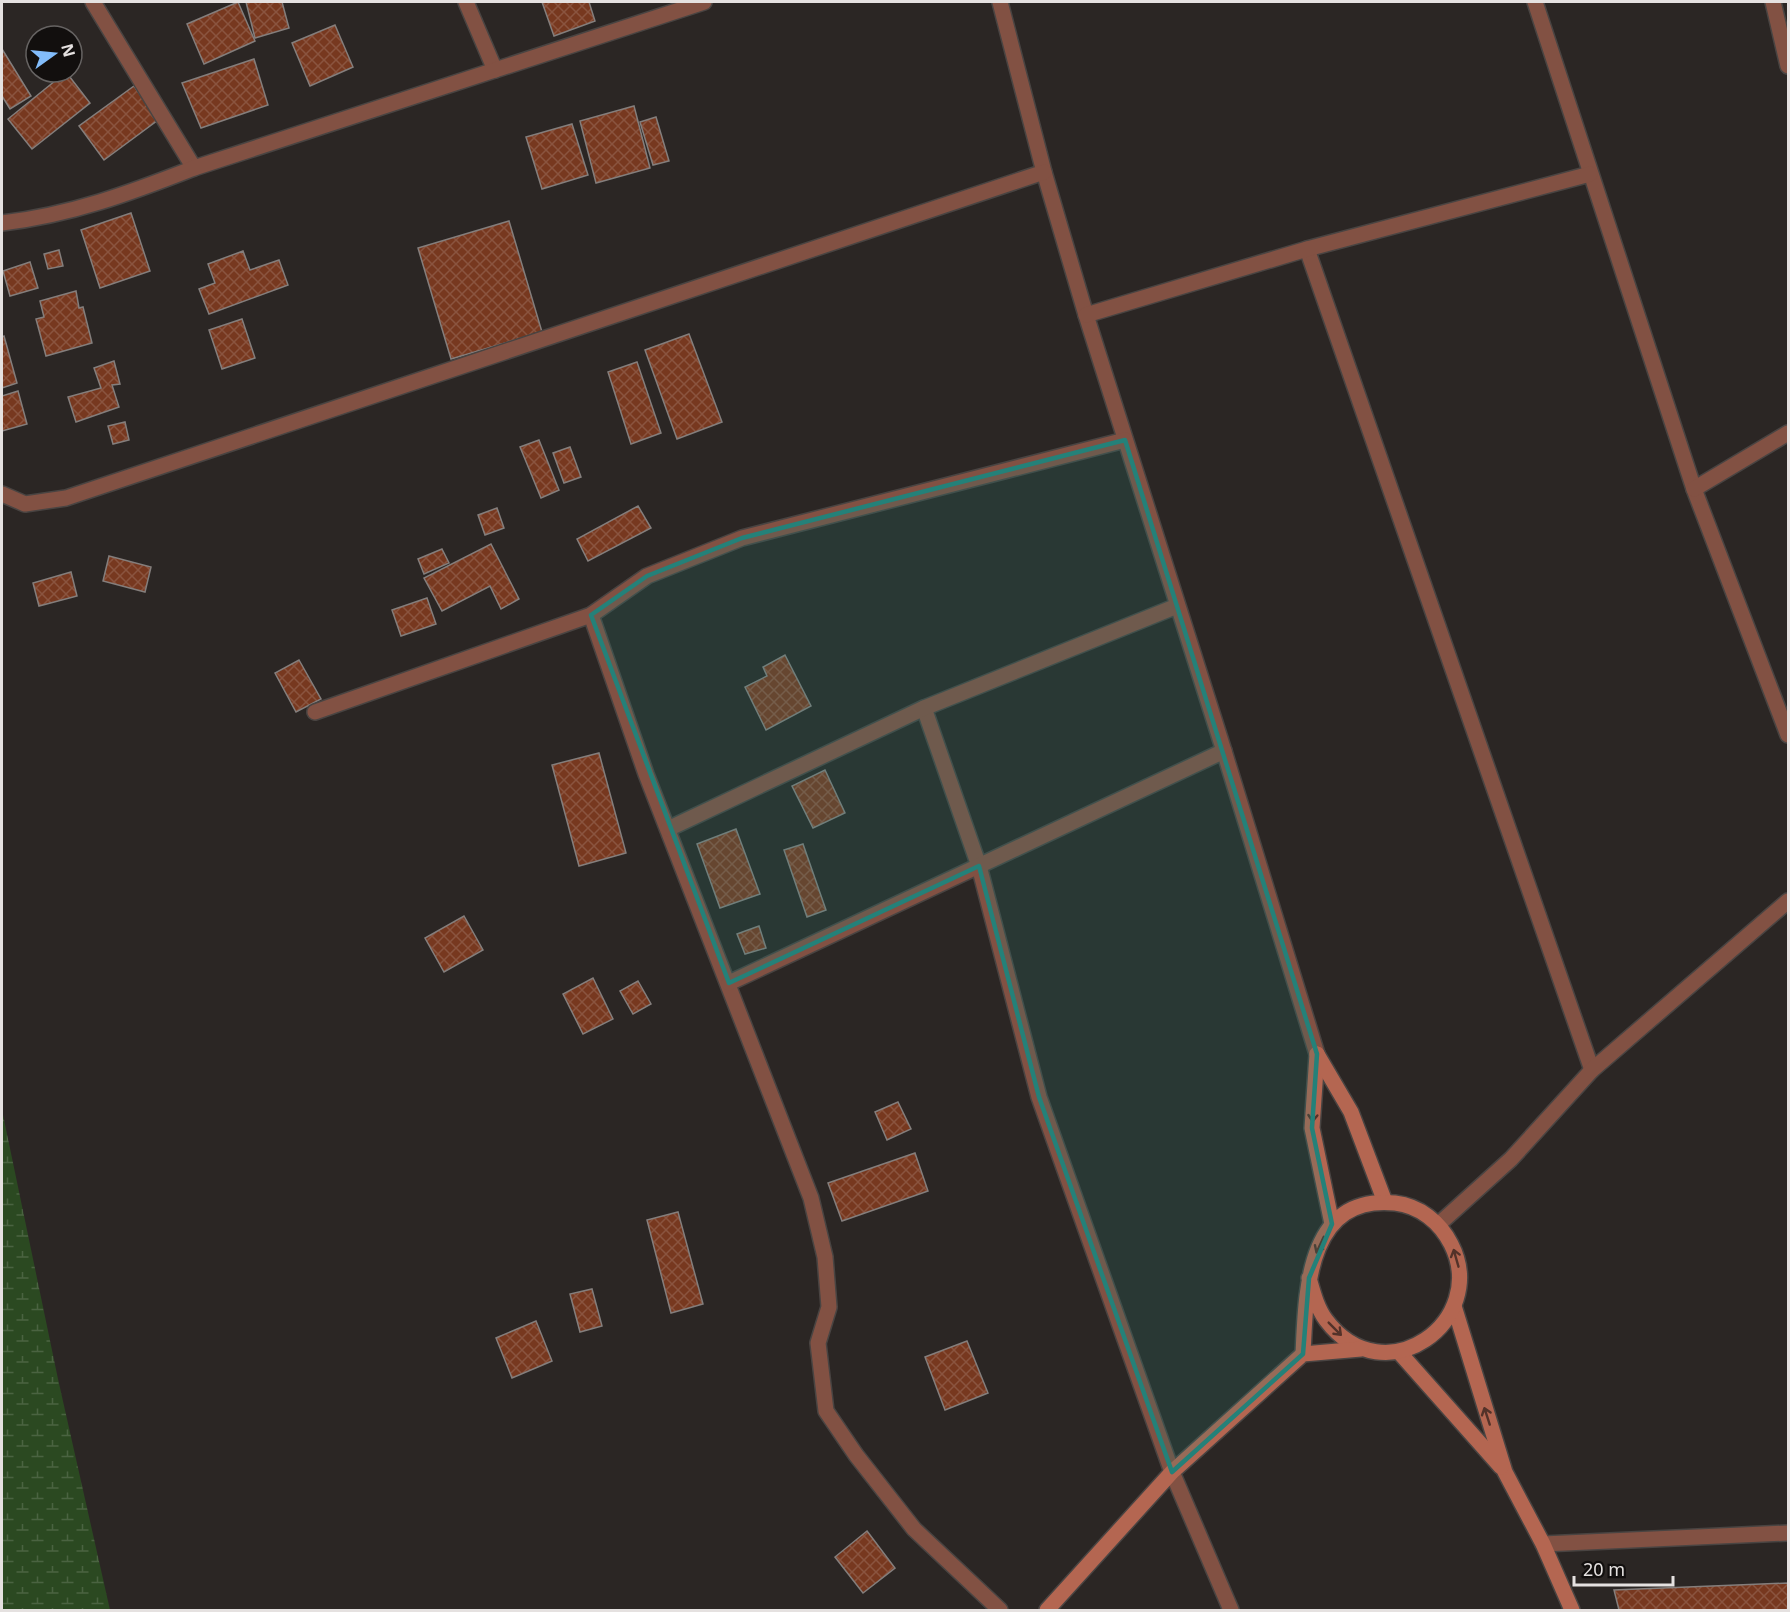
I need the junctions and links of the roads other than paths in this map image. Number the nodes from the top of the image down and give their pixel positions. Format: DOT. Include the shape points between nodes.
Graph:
graph roads {
  1 [pos="93,2"];
  2 [pos="466,2"];
  3 [pos="704,2"];
  4 [pos="1000,2"];
  5 [pos="1535,2"];
  6 [pos="1773,2"];
  7 [pos="1787,56"];
  8 [pos="495,70"];
  9 [pos="194,168"];
  10 [pos="1044,172"];
  11 [pos="1590,174"];
  12 [pos="2,223"];
  13 [pos="1307,249"];
  14 [pos="1086,315"];
  15 [pos="1788,433"];
  16 [pos="1125,440"];
  17 [pos="1694,489"];
  18 [pos="2,494"];
  19 [pos="1178,606"];
  20 [pos="591,615"];
  21 [pos="924,708"];
  22 [pos="315,712"];
  23 [pos="1788,735"];
  24 [pos="1224,751"];
  25 [pos="668,829"];
  26 [pos="979,866"];
  27 [pos="1788,901"];
  28 [pos="729,983"];
  29 [pos="1317,1054"];
  30 [pos="1592,1070"];
  31 [pos="1385,1202"];
  32 [pos="1332,1224"];
  33 [pos="1439,1224"];
  34 [pos="1309,1278"];
  35 [pos="1454,1306"];
  36 [pos="1361,1349"];
  37 [pos="1399,1352"];
  38 [pos="1303,1354"];
  39 [pos="1172,1472"];
  40 [pos="1505,1472"];
  41 [pos="1788,1533"];
  42 [pos="1543,1544"];
  43 [pos="1000,1611"];
  44 [pos="1047,1611"];
  45 [pos="1230,1611"];
  46 [pos="1572,1611"];
  1 -- 9 [label="street"];
  2 -- 8 [label="street"];
  3 -- 8 [label="street"];
  4 -- 10 [label="street"];
  5 -- 11 [label="street"];
  6 -- 7 [label="street"];
  8 -- 9 [label="street"];
  9 -- 12 [label="street" via="115,198 38,219"];
  10 -- 14 [label="street"];
  10 -- 18 [label="street" via="66,498 25,504"];
  11 -- 13 [label="street"];
  11 -- 17 [label="street"];
  13 -- 14 [label="street"];
  13 -- 30 [label="street"];
  14 -- 16 [label="street"];
  15 -- 17 [label="street"];
  16 -- 19 [label="street"];
  16 -- 20 [label="street" via="742,538 647,576"];
  17 -- 23 [label="street"];
  19 -- 21 [label="street"];
  19 -- 24 [label="street"];
  20 -- 22 [label="street"];
  20 -- 25 [label="street"];
  21 -- 25 [label="street"];
  21 -- 26 [label="street"];
  24 -- 26 [label="street"];
  24 -- 29 [label="street"];
  25 -- 28 [label="street"];
  26 -- 28 [label="street"];
  26 -- 39 [label="street" via="1040,1097"];
  27 -- 30 [label="street"];
  28 -- 43 [label="street" via="811,1198 825,1257 829,1307 818,1343 826,1411 914,1529"];
  29 -- 31 [label="main road" via="1351,1112"];
  29 -- 32 [label="main road, one-way" via="1312,1128"];
  30 -- 33 [label="street" via="1511,1159"];
  31 -- 32 [label="main road" via="1350,1211"];
  31 -- 33 [label="main road" via="1403,1204"];
  32 -- 34 [label="main road, one-way" via="1322,1238"];
  35 -- 33 [label="main road, one-way" via="1459,1270 1455,1252"];
  34 -- 36 [label="main road, one-way" via="1324,1319"];
  34 -- 38 [label="main road"];
  35 -- 37 [label="main road" via="1431,1335"];
  40 -- 35 [label="main road, one-way"];
  36 -- 37 [label="main road"];
  36 -- 38 [label="main road"];
  37 -- 40 [label="main road"];
  38 -- 39 [label="main road"];
  39 -- 44 [label="main road"];
  39 -- 45 [label="street"];
  40 -- 42 [label="main road"];
  41 -- 42 [label="street"];
  42 -- 46 [label="main road"];
}
